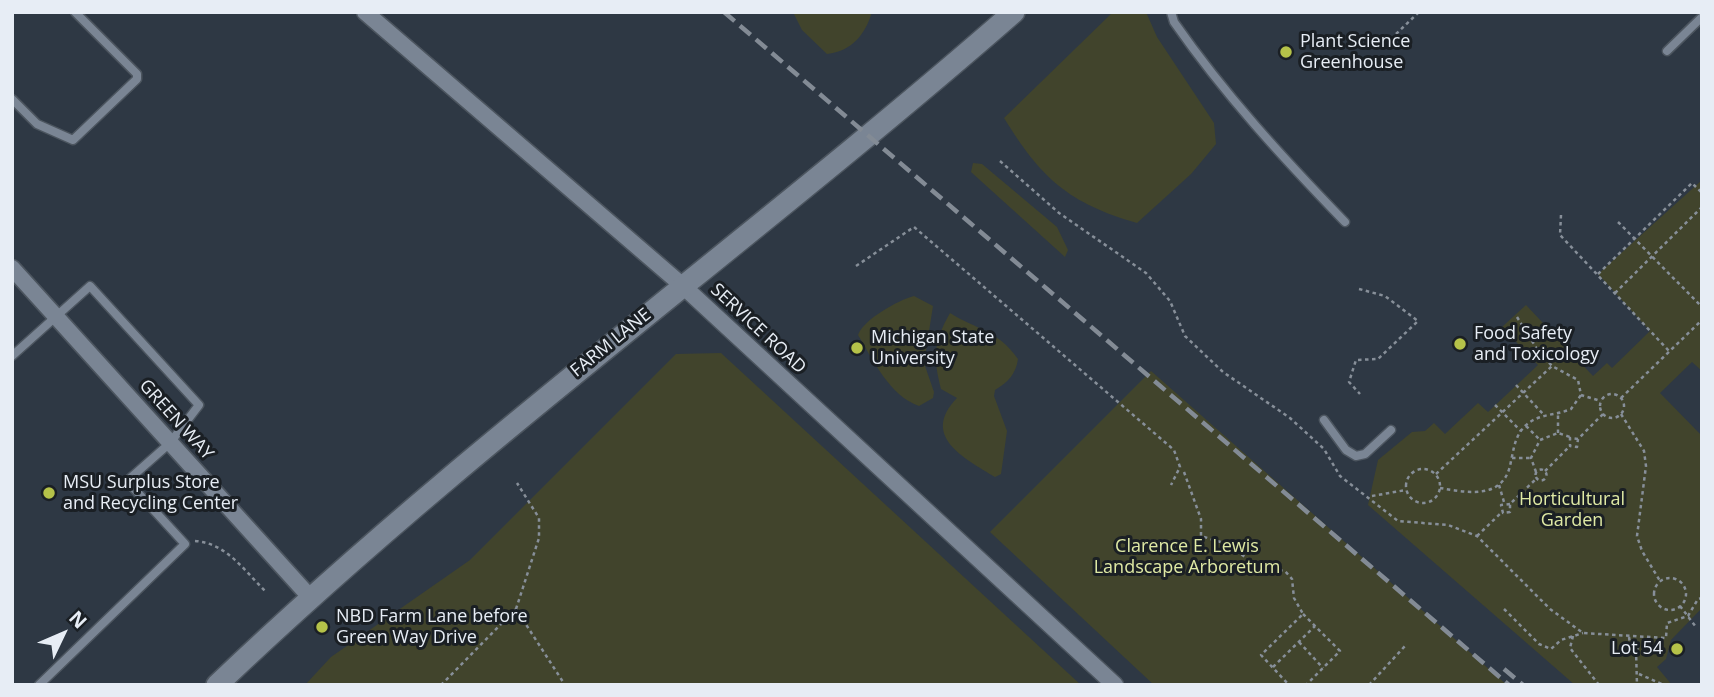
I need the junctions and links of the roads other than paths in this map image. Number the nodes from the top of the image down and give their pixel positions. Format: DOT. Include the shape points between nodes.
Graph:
graph roads {
  1 [pos="75,12"];
  2 [pos="365,12"];
  3 [pos="1014,12"];
  4 [pos="1171,12"];
  5 [pos="1702,17"];
  6 [pos="1667,51"];
  7 [pos="12,99"];
  8 [pos="1345,222"];
  9 [pos="12,268"];
  10 [pos="683,286"];
  11 [pos="56,315"];
  12 [pos="12,356"];
  13 [pos="1324,420"];
  14 [pos="1391,430"];
  15 [pos="170,443"];
  16 [pos="310,597"];
  17 [pos="38,685"];
  18 [pos="217,685"];
  19 [pos="1115,685"];
  1 -- 7 [label="lane" via="137,79 73,140 37,124"];
  2 -- 10 [label="street, SERVICE ROAD"];
  3 -- 10 [label="street, FARM LANE"];
  4 -- 8 [label="lane" via="1210,74 1270,145"];
  5 -- 6 [label="lane"];
  9 -- 11 [label="street, GREEN WAY"];
  10 -- 16 [label="street, FARM LANE" via="492,439"];
  10 -- 19 [label="street, SERVICE ROAD"];
  11 -- 12 [label="lane"];
  11 -- 15 [label="street, GREEN WAY"];
  11 -- 15 [label="lane" via="90,286 200,405"];
  13 -- 14 [label="lane" via="1356,456 1365,454"];
  15 -- 16 [label="street, GREEN WAY"];
  15 -- 17 [label="lane" via="127,481 185,544"];
  16 -- 18 [label="street, FARM LANE"];
}
